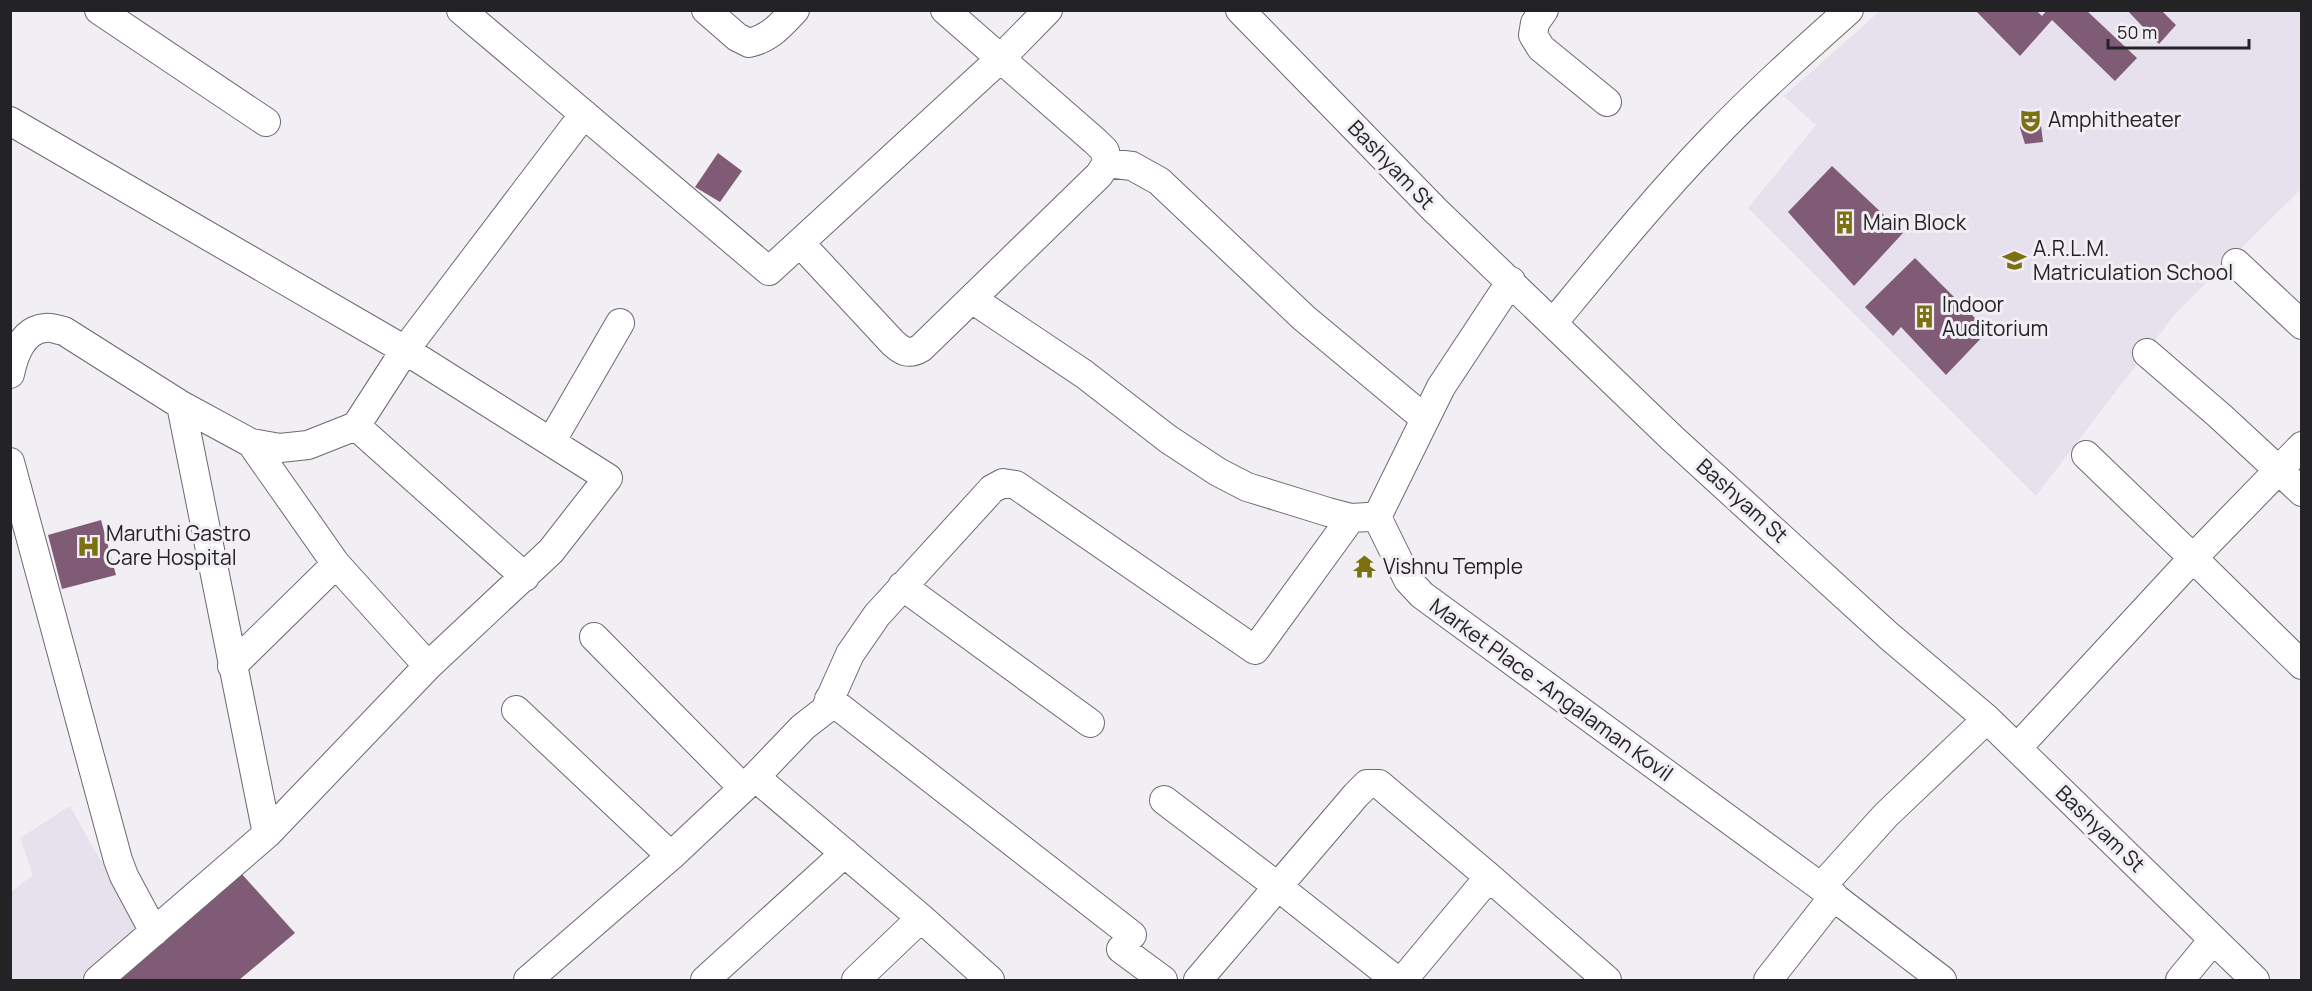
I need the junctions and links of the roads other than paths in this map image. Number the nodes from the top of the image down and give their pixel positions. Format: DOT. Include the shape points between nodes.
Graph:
graph roads {
  1 [pos="99,10"];
  2 [pos="461,10"];
  3 [pos="706,10"];
  4 [pos="795,10"];
  5 [pos="945,10"];
  6 [pos="1048,10"];
  7 [pos="1240,10"];
  8 [pos="1544,10"];
  9 [pos="1849,10"];
  10 [pos="1000,59"];
  11 [pos="1607,102"];
  12 [pos="584,114"];
  13 [pos="10,121"];
  14 [pos="266,122"];
  15 [pos="1107,163"];
  16 [pos="800,243"];
  17 [pos="2236,262"];
  18 [pos="1511,281"];
  19 [pos="972,299"];
  20 [pos="620,322"];
  21 [pos="1553,322"];
  22 [pos="2301,325"];
  23 [pos="405,350"];
  24 [pos="2147,353"];
  25 [pos="10,374"];
  26 [pos="181,405"];
  27 [pos="1424,418"];
  28 [pos="356,426"];
  29 [pos="251,442"];
  30 [pos="551,442"];
  31 [pos="2301,446"];
  32 [pos="2086,455"];
  33 [pos="10,462"];
  34 [pos="2278,471"];
  35 [pos="2301,492"];
  36 [pos="1364,518"];
  37 [pos="2193,558"];
  38 [pos="336,564"];
  39 [pos="525,577"];
  40 [pos="902,586"];
  41 [pos="594,637"];
  42 [pos="2301,665"];
  43 [pos="232,666"];
  44 [pos="428,666"];
  45 [pos="829,699"];
  46 [pos="516,710"];
  47 [pos="1987,719"];
  48 [pos="1090,723"];
  49 [pos="2018,748"];
  50 [pos="749,783"];
  51 [pos="1164,800"];
  52 [pos="267,834"];
  53 [pos="845,853"];
  54 [pos="671,856"];
  55 [pos="1489,877"];
  56 [pos="1277,886"];
  57 [pos="1828,892"];
  58 [pos="921,918"];
  59 [pos="154,932"];
  60 [pos="2213,940"];
  61 [pos="862,978"];
  62 [pos="98,981"];
  63 [pos="528,981"];
  64 [pos="705,981"];
  65 [pos="990,981"];
  66 [pos="1163,981"];
  67 [pos="1198,981"];
  68 [pos="1396,981"];
  69 [pos="1403,981"];
  70 [pos="1607,981"];
  71 [pos="1768,981"];
  72 [pos="1942,981"];
  73 [pos="2180,981"];
  74 [pos="2254,981"];
  1 -- 14 [label="street"];
  2 -- 12 [label="street"];
  3 -- 4 [label="street" via="736,37 750,44 774,32"];
  5 -- 10 [label="street"];
  6 -- 10 [label="street"];
  7 -- 18 [label="street, Bashyam St" via="1435,210"];
  8 -- 11 [label="street" via="1535,23 1533,35 1541,48"];
  9 -- 21 [label="street" via="1712,139"];
  10 -- 15 [label="street" via="1096,142 1105,151"];
  10 -- 16 [label="street"];
  12 -- 16 [label="street" via="769,271"];
  12 -- 23 [label="street"];
  13 -- 23 [label="street"];
  15 -- 19 [label="street"];
  15 -- 27 [label="street" via="1132,166 1159,181 1304,318"];
  16 -- 19 [label="street" via="902,351 912,353 921,348"];
  17 -- 22 [label="street"];
  18 -- 21 [label="street, Bashyam St"];
  18 -- 27 [label="street"];
  19 -- 36 [label="street" via="1084,374 1218,472 1247,487"];
  20 -- 30 [label="street"];
  21 -- 47 [label="street, Bashyam St" via="1673,439 1889,636"];
  23 -- 28 [label="street"];
  23 -- 30 [label="street"];
  24 -- 34 [label="street"];
  25 -- 26 [label="street" via="20,345 31,332 46,327 64,331"];
  26 -- 29 [label="street"];
  26 -- 43 [label="street"];
  27 -- 36 [label="street"];
  28 -- 29 [label="street" via="308,445 280,448"];
  28 -- 39 [label="street"];
  29 -- 38 [label="street"];
  30 -- 39 [label="street" via="608,478 551,551"];
  31 -- 34 [label="street"];
  32 -- 37 [label="street"];
  33 -- 59 [label="street" via="118,860"];
  34 -- 35 [label="street"];
  34 -- 37 [label="street"];
  36 -- 40 [label="street" via="1255,650 1016,485 1003,483 992,489"];
  36 -- 57 [label="street, Market Place -Angalaman Kovil" via="1422,595"];
  37 -- 42 [label="street"];
  37 -- 49 [label="street"];
  38 -- 43 [label="street"];
  38 -- 44 [label="street"];
  39 -- 44 [label="street"];
  40 -- 45 [label="street" via="876,615 850,654"];
  40 -- 48 [label="street"];
  41 -- 50 [label="street"];
  43 -- 52 [label="street"];
  44 -- 52 [label="street"];
  45 -- 50 [label="street" via="825,710"];
  45 -- 66 [label="street" via="1126,942"];
  46 -- 54 [label="street"];
  47 -- 49 [label="street, Bashyam St"];
  47 -- 57 [label="street" via="1886,815"];
  49 -- 60 [label="street, Bashyam St"];
  50 -- 53 [label="street"];
  50 -- 54 [label="street"];
  51 -- 56 [label="street"];
  52 -- 59 [label="street"];
  53 -- 58 [label="street"];
  53 -- 64 [label="street"];
  54 -- 63 [label="street"];
  55 -- 56 [label="street" via="1379,784 1367,784"];
  55 -- 69 [label="street"];
  55 -- 70 [label="street"];
  56 -- 67 [label="street"];
  56 -- 68 [label="street"];
  57 -- 71 [label="street"];
  57 -- 72 [label="street, Market Place -Angalaman Kovil"];
  58 -- 61 [label="street"];
  58 -- 65 [label="street"];
  59 -- 62 [label="street"];
  60 -- 73 [label="street"];
  60 -- 74 [label="street, Bashyam St"];
}
